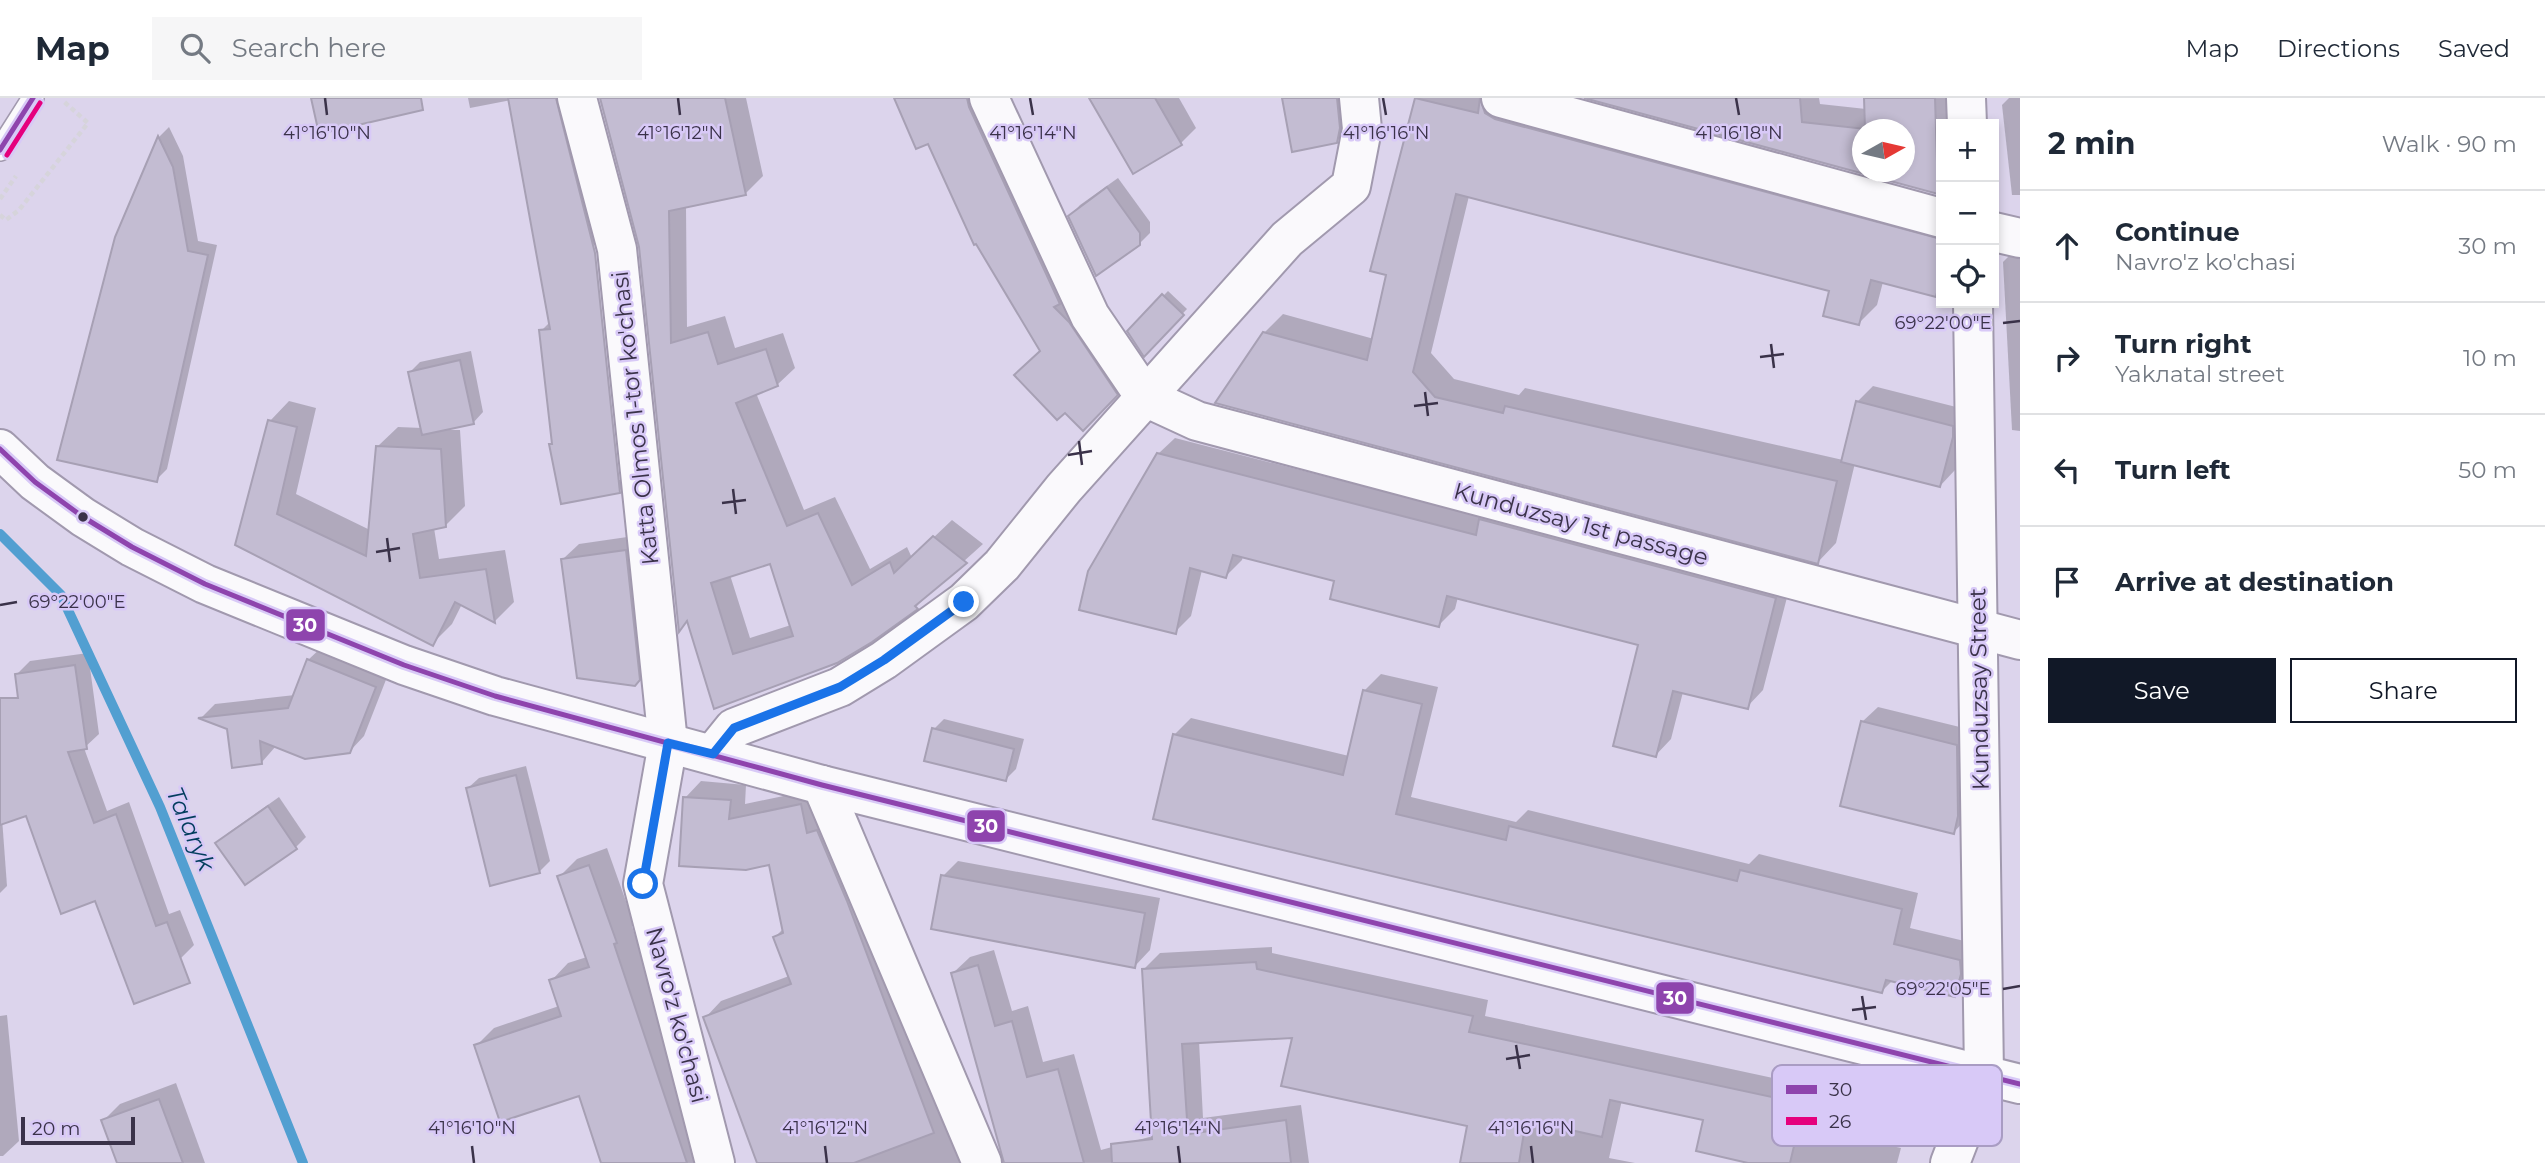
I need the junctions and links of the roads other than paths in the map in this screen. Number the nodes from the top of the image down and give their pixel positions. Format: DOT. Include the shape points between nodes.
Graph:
graph roads {
  1 [pos="33,98"];
  2 [pos="577,98"];
  3 [pos="989,98"];
  4 [pos="1359,98"];
  5 [pos="1502,98"];
  6 [pos="1966,98"];
  7 [pos="1967,119"];
  8 [pos="0,149"];
  9 [pos="1936,217"];
  10 [pos="1999,233"];
  11 [pos="2020,238"];
  12 [pos="1973,308"];
  13 [pos="1145,397"];
  14 [pos="0,449"];
  15 [pos="1978,630"];
  16 [pos="2020,640"];
  17 [pos="668,743"];
  18 [pos="713,754"];
  19 [pos="822,785"];
  20 [pos="1942,1065"];
  21 [pos="2001,1065"];
  22 [pos="1961,1146"];
  23 [pos="715,1163"];
  24 [pos="982,1163"];
  25 [pos="1950,1163"];
  1 -- 8 [label="lane"];
  2 -- 17 [label="street, Katta Olmos 1-tor ko'chasi" via="617,249"];
  3 -- 13 [label="street" via="1090,316"];
  4 -- 13 [label="street" via="1362,129 1351,186 1287,239"];
  5 -- 9 [label="street"];
  6 -- 7 [label="street"];
  10 -- 11 [label="street"];
  12 -- 15 [label="street, Kunduzsay Street"];
  13 -- 15 [label="street, Kunduzsay 1st passage" via="1198,421"];
  13 -- 18 [label="street" via="1002,565 964,602 840,687 734,728"];
  14 -- 17 [label="street" via="75,512 205,584 404,665 495,696"];
  15 -- 16 [label="street, Kunduzsay 1st passage"];
  15 -- 21 [label="street, Kunduzsay Street"];
  17 -- 18 [label="street"];
  17 -- 23 [label="street, Navro'z ko'chasi" via="643,884"];
  18 -- 19 [label="street"];
  19 -- 20 [label="street"];
  19 -- 24 [label="street"];
  22 -- 25 [label="street"];
}
